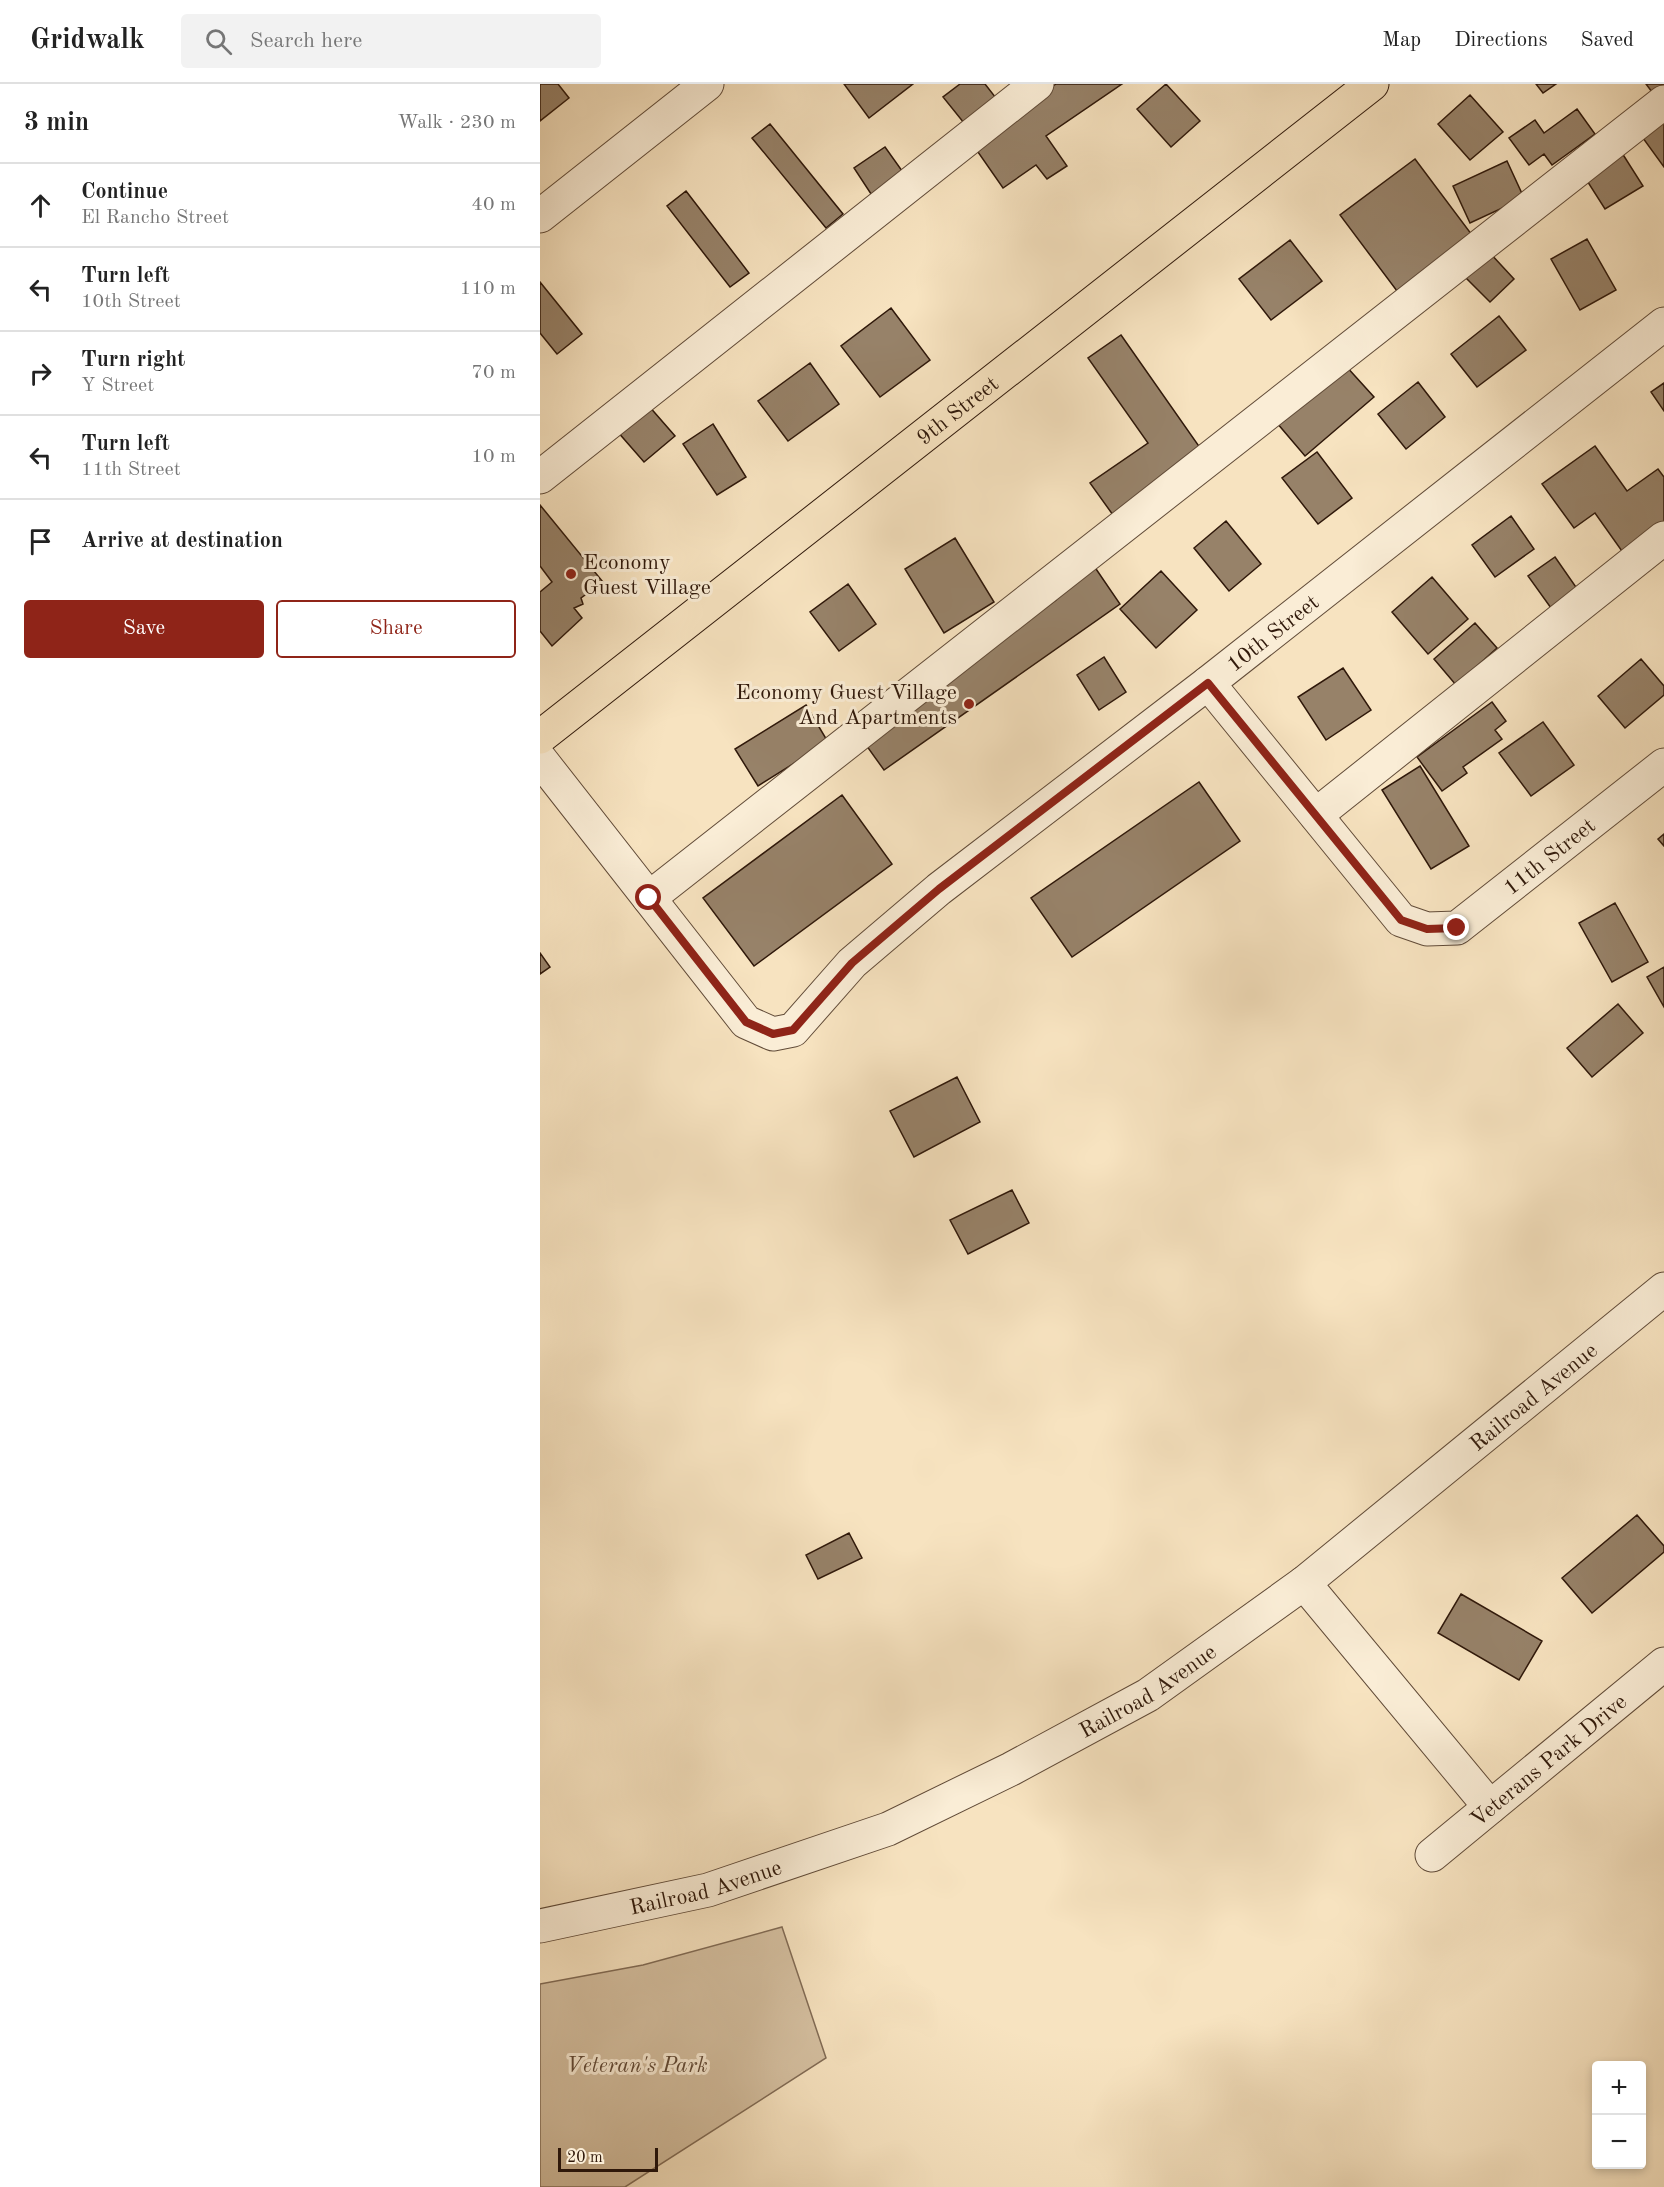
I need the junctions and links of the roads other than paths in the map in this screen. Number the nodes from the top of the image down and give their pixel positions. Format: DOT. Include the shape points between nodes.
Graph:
graph roads {
  1 [pos="707,84"];
  2 [pos="1037,84"];
  3 [pos="1372,84"];
  4 [pos="1664,102"];
  5 [pos="540,216"];
  6 [pos="1664,324"];
  7 [pos="540,477"];
  8 [pos="1664,538"];
  9 [pos="1208,683"];
  10 [pos="540,737"];
  11 [pos="540,759"];
  12 [pos="1664,765"];
  13 [pos="1316,815"];
  14 [pos="649,898"];
  15 [pos="1664,1289"];
  16 [pos="1304,1583"];
  17 [pos="1664,1664"];
  18 [pos="1490,1807"];
  19 [pos="1432,1855"];
  20 [pos="540,1926"];
  1 -- 5 [label="street"];
  2 -- 7 [label="street"];
  3 -- 10 [label="main road, 9th Street"];
  4 -- 14 [label="street"];
  6 -- 9 [label="street, 10th Street"];
  8 -- 13 [label="street"];
  9 -- 13 [label="street"];
  9 -- 14 [label="street, 10th Street" via="939,889 852,963 793,1030 773,1034 746,1022"];
  11 -- 14 [label="street"];
  12 -- 13 [label="street, 11th Street" via="1457,928 1427,929 1401,920"];
  15 -- 16 [label="street, Railroad Avenue"];
  16 -- 18 [label="street"];
  16 -- 20 [label="street, Railroad Avenue" via="1148,1695 1011,1769 888,1829 708,1890"];
  17 -- 18 [label="street, Veterans Park Drive"];
  18 -- 19 [label="street, Veterans Park Drive"];
}
